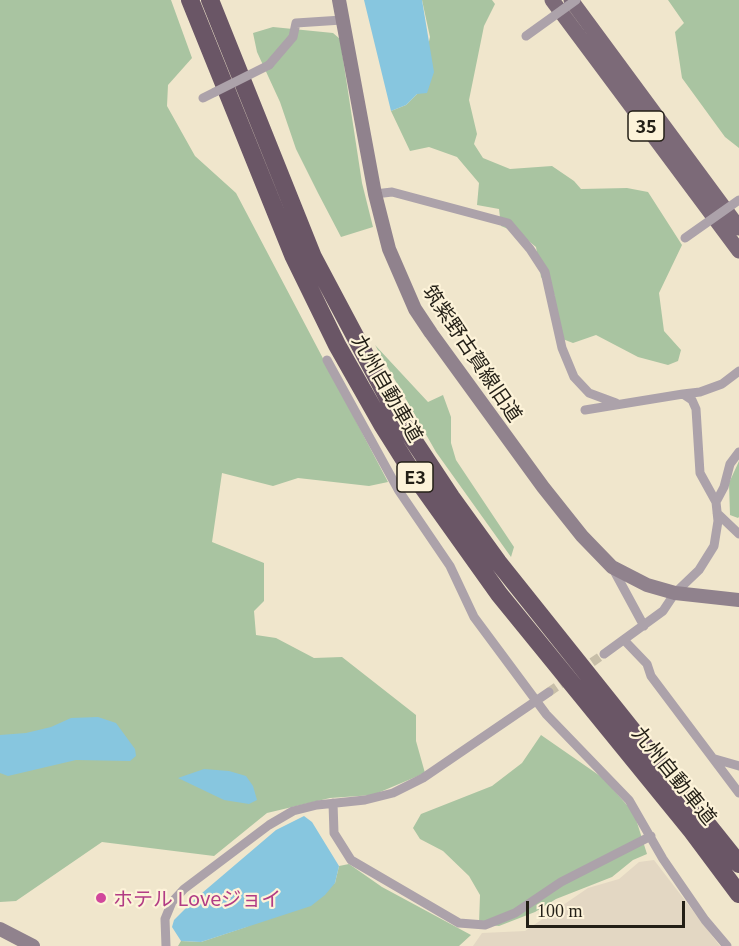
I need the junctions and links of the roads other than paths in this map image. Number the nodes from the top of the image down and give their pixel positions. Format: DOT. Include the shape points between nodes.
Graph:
graph roads {
  1 [pos="190,0"];
  2 [pos="210,0"];
  3 [pos="339,0"];
  4 [pos="552,0"];
  5 [pos="571,0"];
  6 [pos="576,0"];
  7 [pos="342,20"];
  8 [pos="526,36"];
  9 [pos="203,98"];
  10 [pos="375,194"];
  11 [pos="739,200"];
  12 [pos="739,228"];
  13 [pos="685,238"];
  14 [pos="739,251"];
  15 [pos="327,360"];
  16 [pos="739,371"];
  17 [pos="683,394"];
  18 [pos="618,404"];
  19 [pos="585,410"];
  20 [pos="739,452"];
  21 [pos="716,502"];
  22 [pos="717,513"];
  23 [pos="739,534"];
  24 [pos="612,567"];
  25 [pos="675,592"];
  26 [pos="739,600"];
  27 [pos="644,626"];
  28 [pos="624,640"];
  29 [pos="604,654"];
  30 [pos="549,693"];
  31 [pos="537,699"];
  32 [pos="715,759"];
  33 [pos="739,766"];
  34 [pos="739,793"];
  35 [pos="333,803"];
  36 [pos="651,836"];
  37 [pos="739,864"];
  38 [pos="739,894"];
  39 [pos="0,929"];
  40 [pos="33,946"];
  41 [pos="166,946"];
  42 [pos="727,946"];
  1 -- 38 [label="highway, 九州自動車道 / E3" via="293,255 383,426 499,594"];
  2 -- 37 [label="highway, 九州自動車道 / E3" via="313,257 398,417 498,562"];
  3 -- 7 [label="street, 筑紫野古賀線旧道"];
  4 -- 14 [label="main road, 35"];
  5 -- 12 [label="main road, 35"];
  6 -- 8 [label="street, bridge"];
  7 -- 9 [label="street, bridge" via="296,23 293,37 269,65"];
  7 -- 10 [label="street, 筑紫野古賀線旧道"];
  10 -- 18 [label="street" via="392,192 508,223 545,272 562,348 574,377 588,393"];
  10 -- 24 [label="street, 筑紫野古賀線旧道" via="389,249 415,309 543,487 582,537"];
  11 -- 13 [label="street, bridge"];
  15 -- 31 [label="street" via="399,491 450,566 474,617"];
  16 -- 17 [label="street" via="722,384"];
  17 -- 18 [label="street"];
  17 -- 21 [label="street" via="696,409 700,473"];
  18 -- 19 [label="street"];
  20 -- 21 [label="street" via="730,464"];
  21 -- 22 [label="street"];
  22 -- 23 [label="street"];
  22 -- 25 [label="street" via="714,546 699,570"];
  24 -- 25 [label="street, 筑紫野古賀線旧道" via="647,585"];
  24 -- 27 [label="street"];
  25 -- 26 [label="street, 筑紫野古賀線旧道"];
  25 -- 27 [label="street" via="663,610"];
  27 -- 28 [label="street"];
  28 -- 29 [label="street"];
  28 -- 32 [label="street" via="647,664 651,676"];
  30 -- 31 [label="street"];
  31 -- 35 [label="street" via="423,778 393,793"];
  31 -- 36 [label="street" via="546,714 629,800"];
  32 -- 33 [label="street"];
  32 -- 34 [label="street"];
  35 -- 36 [label="street" via="334,833 351,860 459,923 485,925 515,913 561,882"];
  35 -- 41 [label="street" via="293,811 184,889 171,902 165,919"];
  36 -- 42 [label="street" via="663,859"];
  39 -- 40 [label="street"];
}
